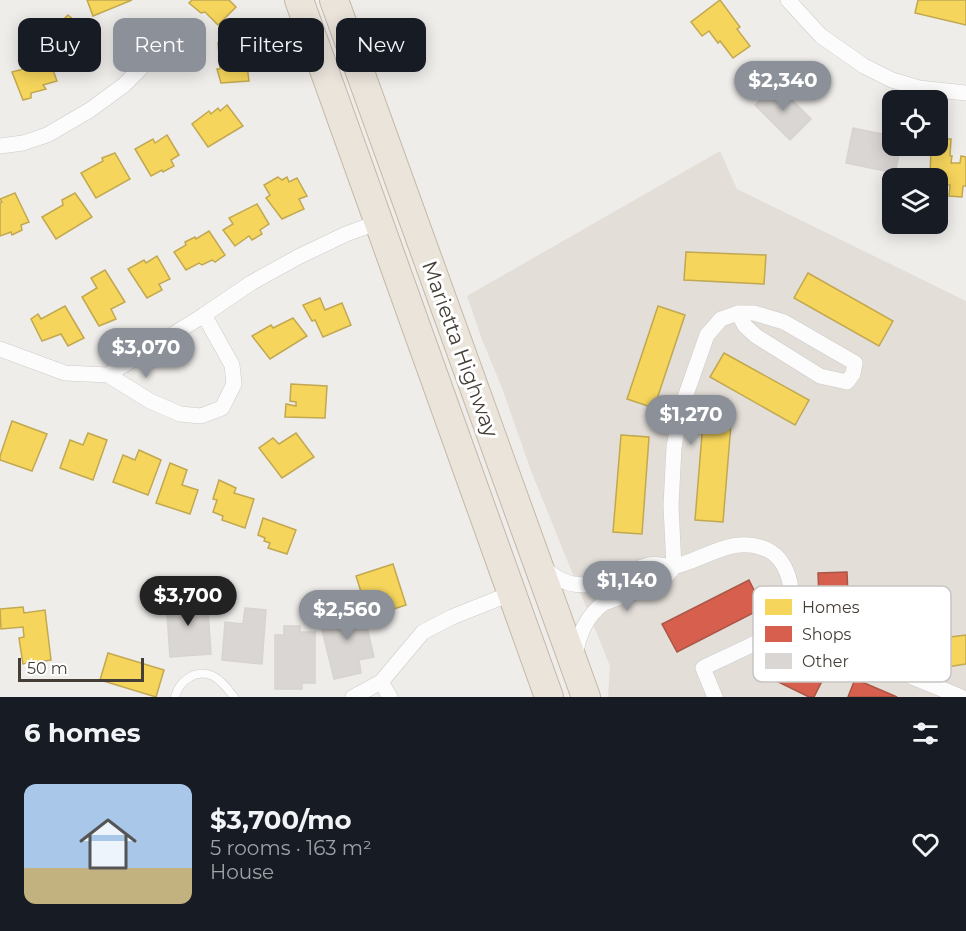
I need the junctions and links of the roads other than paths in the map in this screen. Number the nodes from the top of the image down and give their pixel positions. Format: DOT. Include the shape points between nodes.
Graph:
graph roads {
  1 [pos="299,0"];
  2 [pos="334,0"];
  3 [pos="788,0"];
  4 [pos="137,72"];
  5 [pos="966,93"];
  6 [pos="0,146"];
  7 [pos="379,222"];
  8 [pos="738,313"];
  9 [pos="204,315"];
  10 [pos="0,349"];
  11 [pos="108,375"];
  12 [pos="537,560"];
  13 [pos="674,567"];
  14 [pos="790,586"];
  15 [pos="512,593"];
  16 [pos="753,644"];
  17 [pos="574,664"];
  18 [pos="381,682"];
  19 [pos="925,682"];
  20 [pos="175,697"];
  21 [pos="234,697"];
  22 [pos="353,697"];
  23 [pos="390,697"];
  24 [pos="549,697"];
  25 [pos="586,697"];
  26 [pos="715,697"];
  27 [pos="961,697"];
  1 -- 7 [label="highway, Marietta Highway"];
  2 -- 12 [label="highway, Marietta Highway"];
  3 -- 5 [label="street" via="821,36 864,66 919,88"];
  4 -- 6 [label="street" via="90,110 47,135"];
  7 -- 9 [label="street" via="298,257"];
  7 -- 15 [label="highway, Marietta Highway"];
  8 -- 8 [label="street" via="754,313 784,322 855,363 853,374 847,382 820,376 756,336"];
  8 -- 13 [label="street" via="721,319 707,335 682,406 674,447 671,506"];
  9 -- 11 [label="street"];
  9 -- 11 [label="street" via="232,365 234,384 222,408 201,416 180,414"];
  10 -- 11 [label="street" via="65,373"];
  12 -- 13 [label="street" via="558,579 579,585 598,583 651,564"];
  12 -- 17 [label="highway, Marietta Highway"];
  13 -- 14 [label="street" via="731,545 753,545 777,556"];
  13 -- 17 [label="street" via="660,583 598,608 582,632"];
  15 -- 18 [label="street" via="423,632"];
  15 -- 24 [label="highway, Marietta Highway"];
  16 -- 26 [label="street" via="703,668"];
  17 -- 25 [label="highway, Marietta Highway"];
  18 -- 22 [label="street"];
  18 -- 23 [label="street"];
  19 -- 27 [label="street"];
  20 -- 21 [label="lane" via="184,681 198,674 212,676"];
}
